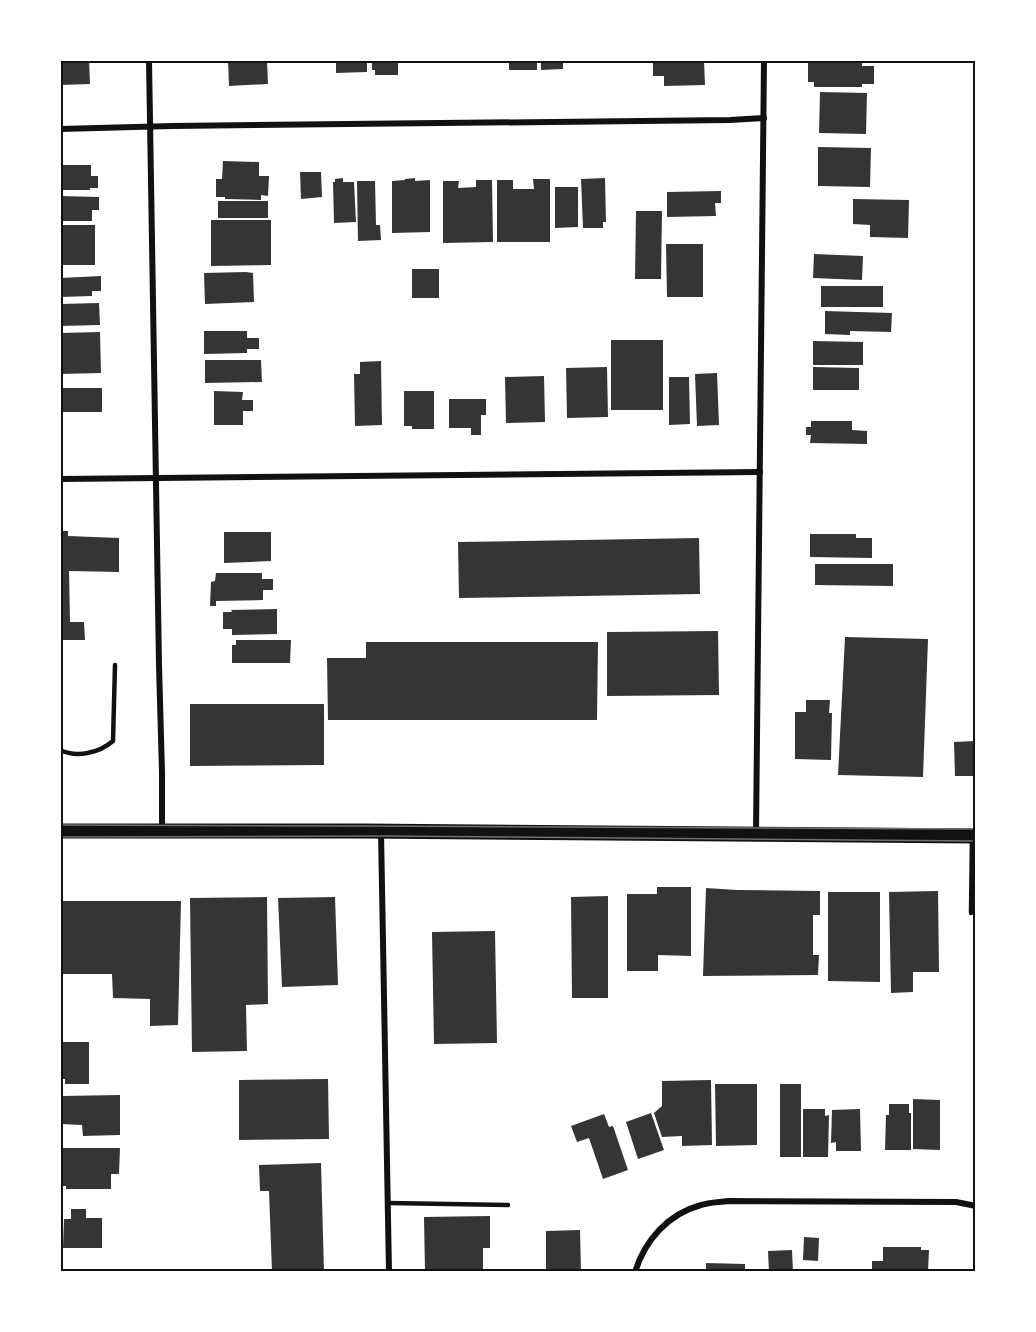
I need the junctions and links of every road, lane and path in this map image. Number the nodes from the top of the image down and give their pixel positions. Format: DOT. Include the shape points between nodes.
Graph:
graph roads {
  1 [pos="149,60"];
  2 [pos="764,60"];
  3 [pos="764,118"];
  4 [pos="151,127"];
  5 [pos="60,129"];
  6 [pos="760,472"];
  7 [pos="157,478"];
  8 [pos="60,479"];
  9 [pos="115,665"];
  10 [pos="60,750"];
  11 [pos="60,831"];
  12 [pos="162,831"];
  13 [pos="381,831"];
  14 [pos="756,834"];
  15 [pos="974,836"];
  16 [pos="971,913"];
  17 [pos="388,1203"];
  18 [pos="508,1205"];
  19 [pos="976,1206"];
  20 [pos="389,1272"];
  21 [pos="635,1272"];
  1 -- 4 [label="street"];
  2 -- 3 [label="street"];
  3 -- 4 [label="street"];
  3 -- 6 [label="street"];
  4 -- 5 [label="street"];
  4 -- 7 [label="street"];
  6 -- 7 [label="street"];
  6 -- 14 [label="street"];
  7 -- 8 [label="street"];
  7 -- 12 [label="street"];
  9 -- 10 [label="lane" via="113,741 94,752"];
  11 -- 12 [label="main road"];
  12 -- 13 [label="main road"];
  13 -- 14 [label="main road"];
  13 -- 17 [label="street"];
  14 -- 15 [label="main road"];
  15 -- 16 [label="lane"];
  17 -- 18 [label="lane"];
  17 -- 20 [label="street"];
  19 -- 21 [label="street" via="956,1202 703,1204 676,1216 659,1231 645,1248"];
}
